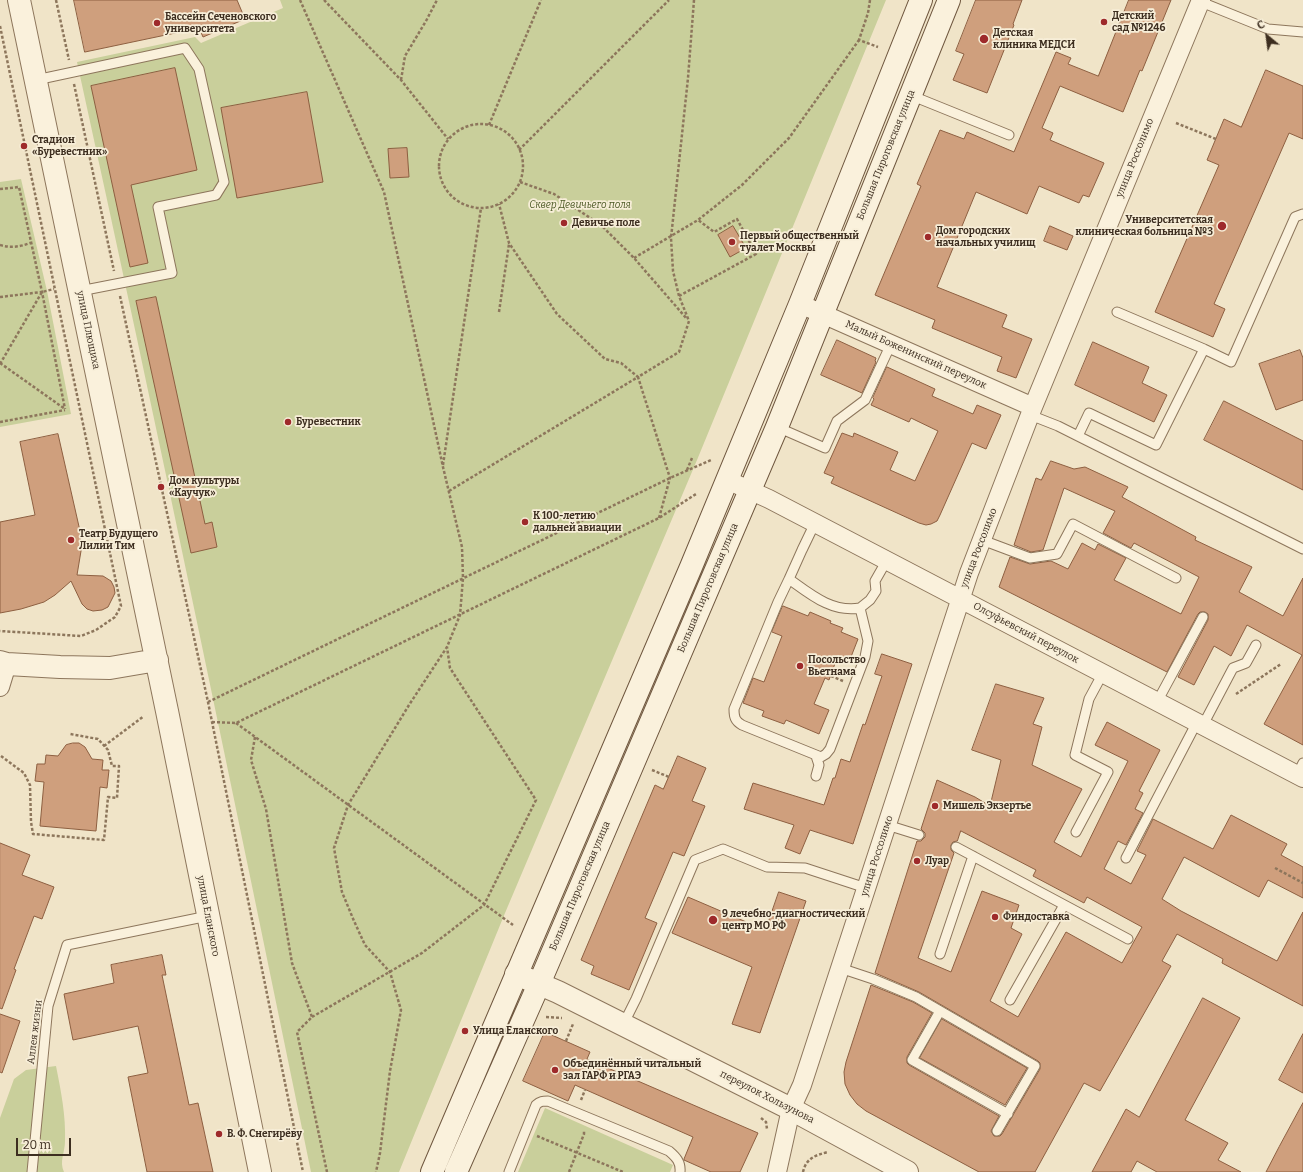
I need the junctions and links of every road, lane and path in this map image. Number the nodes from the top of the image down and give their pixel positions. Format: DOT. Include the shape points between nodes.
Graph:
graph roads {
  1 [pos="19,0"];
  2 [pos="56,0"];
  3 [pos="300,0"];
  4 [pos="324,0"];
  5 [pos="437,0"];
  6 [pos="542,0"];
  7 [pos="669,0"];
  8 [pos="694,0"];
  9 [pos="870,0"];
  10 [pos="922,0"];
  11 [pos="949,0"];
  12 [pos="1201,1"];
  13 [pos="0,26"];
  14 [pos="1303,32"];
  15 [pos="859,40"];
  16 [pos="878,48"];
  17 [pos="71,72"];
  18 [pos="36,80"];
  19 [pos="401,80"];
  20 [pos="910,95"];
  21 [pos="1176,123"];
  22 [pos="489,125"];
  23 [pos="1009,135"];
  24 [pos="448,139"];
  25 [pos="1216,139"];
  26 [pos="519,150"];
  27 [pos="520,182"];
  28 [pos="0,189"];
  29 [pos="500,204"];
  30 [pos="481,208"];
  31 [pos="1303,214"];
  32 [pos="698,220"];
  33 [pos="671,238"];
  34 [pos="30,243"];
  35 [pos="509,243"];
  36 [pos="0,244"];
  37 [pos="634,258"];
  38 [pos="117,284"];
  39 [pos="54,289"];
  40 [pos="80,291"];
  41 [pos="42,292"];
  42 [pos="679,296"];
  43 [pos="0,297"];
  44 [pos="800,304"];
  45 [pos="499,312"];
  46 [pos="1117,312"];
  47 [pos="822,314"];
  48 [pos="689,321"];
  49 [pos="891,344"];
  50 [pos="1204,349"];
  51 [pos="0,364"];
  52 [pos="638,377"];
  53 [pos="65,409"];
  54 [pos="1031,411"];
  55 [pos="0,422"];
  56 [pos="777,427"];
  57 [pos="1078,436"];
  58 [pos="692,458"];
  59 [pos="711,460"];
  60 [pos="443,467"];
  61 [pos="687,470"];
  62 [pos="670,478"];
  63 [pos="727,480"];
  64 [pos="750,490"];
  65 [pos="449,491"];
  66 [pos="696,494"];
  67 [pos="659,518"];
  68 [pos="815,523"];
  69 [pos="982,540"];
  70 [pos="1303,549"];
  71 [pos="887,560"];
  72 [pos="463,578"];
  73 [pos="1176,578"];
  74 [pos="789,579"];
  75 [pos="960,598"];
  76 [pos="860,608"];
  77 [pos="460,615"];
  78 [pos="1202,617"];
  79 [pos="0,632"];
  80 [pos="1256,644"];
  81 [pos="447,647"];
  82 [pos="157,660"];
  83 [pos="4,663"];
  84 [pos="1281,664"];
  85 [pos="1103,673"];
  86 [pos="831,676"];
  87 [pos="843,681"];
  88 [pos="0,687"];
  89 [pos="1230,697"];
  90 [pos="208,702"];
  91 [pos="1157,702"];
  92 [pos="144,716"];
  93 [pos="212,722"];
  94 [pos="236,723"];
  95 [pos="1200,724"];
  96 [pos="70,734"];
  97 [pos="255,737"];
  98 [pos="104,746"];
  99 [pos="1,756"];
  100 [pos="816,756"];
  101 [pos="651,769"];
  102 [pos="1301,772"];
  103 [pos="816,776"];
  104 [pos="669,777"];
  105 [pos="348,805"];
  106 [pos="887,825"];
  107 [pos="1076,832"];
  108 [pos="919,835"];
  109 [pos="956,847"];
  110 [pos="973,856"];
  111 [pos="1126,858"];
  112 [pos="1275,868"];
  113 [pos="1303,882"];
  114 [pos="866,888"];
  115 [pos="1064,904"];
  116 [pos="484,905"];
  117 [pos="208,916"];
  118 [pos="513,925"];
  119 [pos="1128,939"];
  120 [pos="940,954"];
  121 [pos="840,968"];
  122 [pos="390,972"];
  123 [pos="516,974"];
  124 [pos="538,984"];
  125 [pos="1010,1000"];
  126 [pos="940,1011"];
  127 [pos="312,1017"];
  128 [pos="573,1024"];
  129 [pos="623,1025"];
  130 [pos="566,1041"];
  131 [pos="585,1090"];
  132 [pos="791,1109"];
  133 [pos="1008,1114"];
  134 [pos="582,1115"];
  135 [pos="525,1131"];
  136 [pos="997,1131"];
  137 [pos="577,1153"];
  138 [pos="805,1165"];
  139 [pos="32,1172"];
  140 [pos="260,1172"];
  141 [pos="303,1172"];
  142 [pos="327,1172"];
  143 [pos="376,1172"];
  144 [pos="432,1172"];
  145 [pos="456,1172"];
  146 [pos="509,1172"];
  147 [pos="569,1172"];
  148 [pos="623,1172"];
  149 [pos="680,1172"];
  150 [pos="777,1172"];
  151 [pos="803,1172"];
  152 [pos="907,1172"];
  1 -- 18 [label="main road, улица Плющиха"];
  2 -- 17 [label="path"];
  3 -- 60 [label="path" via="384,192"];
  4 -- 19 [label="path"];
  5 -- 19 [label="path" via="405,56"];
  6 -- 22 [label="path"];
  7 -- 26 [label="path"];
  8 -- 33 [label="path"];
  9 -- 15 [label="path"];
  10 -- 44 [label="main road"];
  11 -- 20 [label="main road, Большая Пироговская улица"];
  12 -- 14 [label="lane" via="1268,29"];
  12 -- 54 [label="street, улица Россолимо"];
  13 -- 39 [label="path"];
  15 -- 16 [label="path"];
  15 -- 32 [label="path" via="789,138 742,185"];
  17 -- 18 [label="lane"];
  17 -- 38 [label="path"];
  17 -- 38 [label="lane" via="185,48 199,69 224,182 216,195 158,207 172,273"];
  18 -- 40 [label="main road, улица Плющиха"];
  19 -- 24 [label="path"];
  20 -- 23 [label="lane"];
  20 -- 47 [label="main road, Большая Пироговская улица"];
  21 -- 25 [label="path"];
  22 -- 24 [label="path" via="475,124 460,129"];
  22 -- 26 [label="path" via="503,130 513,139"];
  24 -- 30 [label="path" via="439,156 439,175 446,190 455,200"];
  26 -- 27 [label="path" via="522,162"];
  27 -- 29 [label="path" via="511,195"];
  27 -- 37 [label="path" via="554,194 600,225"];
  28 -- 34 [label="path" via="19,187"];
  29 -- 30 [label="path"];
  29 -- 35 [label="path"];
  30 -- 60 [label="path"];
  31 -- 50 [label="lane" via="1295,217 1231,362"];
  32 -- 33 [label="path"];
  32 -- 42 [label="path" via="714,232 737,220 756,254"];
  33 -- 37 [label="path"];
  33 -- 42 [label="path" via="673,271"];
  34 -- 36 [label="path" via="12,247"];
  34 -- 41 [label="path"];
  35 -- 45 [label="path"];
  35 -- 52 [label="path" via="557,314 605,359 621,363"];
  37 -- 48 [label="path"];
  38 -- 40 [label="lane"];
  38 -- 90 [label="path"];
  39 -- 41 [label="path"];
  39 -- 79 [label="path" via="121,606 115,617 96,630 81,636"];
  40 -- 82 [label="main road, улица Плющиха"];
  41 -- 43 [label="path"];
  41 -- 51 [label="path"];
  41 -- 53 [label="path"];
  42 -- 48 [label="path"];
  44 -- 47 [label="street, Малый Боженинский переулок"];
  44 -- 63 [label="main road"];
  46 -- 50 [label="lane"];
  47 -- 49 [label="street, Малый Боженинский переулок"];
  47 -- 56 [label="main road, Большая Пироговская улица"];
  48 -- 52 [label="path" via="679,352"];
  49 -- 54 [label="street, Малый Боженинский переулок"];
  49 -- 56 [label="lane" via="866,400 837,421 825,448"];
  50 -- 57 [label="lane" via="1156,445 1089,413"];
  51 -- 53 [label="path"];
  52 -- 62 [label="path"];
  52 -- 65 [label="path"];
  53 -- 55 [label="path"];
  54 -- 57 [label="lane"];
  54 -- 69 [label="street, улица Россолимо"];
  56 -- 64 [label="main road, Большая Пироговская улица"];
  57 -- 70 [label="lane"];
  58 -- 61 [label="path"];
  59 -- 61 [label="path"];
  60 -- 65 [label="path"];
  61 -- 62 [label="path"];
  62 -- 67 [label="path"];
  62 -- 72 [label="path"];
  63 -- 64 [label="street, Олсуфьевский переулок"];
  63 -- 123 [label="main road"];
  64 -- 68 [label="street, Олсуфьевский переулок"];
  64 -- 124 [label="main road, Большая Пироговская улица"];
  65 -- 72 [label="path" via="462,547"];
  66 -- 67 [label="path"];
  67 -- 77 [label="path"];
  68 -- 71 [label="street, Олсуфьевский переулок"];
  68 -- 74 [label="lane"];
  69 -- 73 [label="lane" via="1030,558 1057,554 1073,524"];
  69 -- 75 [label="street, улица Россолимо"];
  71 -- 75 [label="street, Олсуфьевский переулок"];
  71 -- 76 [label="lane" via="875,581 876,591"];
  72 -- 77 [label="path"];
  72 -- 90 [label="path"];
  74 -- 76 [label="lane" via="821,601 851,610"];
  74 -- 100 [label="lane" via="734,709 734,716 736,722 742,725"];
  75 -- 85 [label="street, Олсуфьевский переулок"];
  75 -- 106 [label="street, улица Россолимо"];
  76 -- 100 [label="lane" via="868,641 866,657 830,749 821,757"];
  77 -- 81 [label="path"];
  77 -- 94 [label="path"];
  78 -- 91 [label="lane"];
  80 -- 95 [label="lane" via="1246,664 1233,668"];
  81 -- 105 [label="path"];
  81 -- 116 [label="path" via="450,668 536,800"];
  82 -- 83 [label="main road" via="110,668"];
  82 -- 117 [label="main road, улица Еланского"];
  83 -- 88 [label="street"];
  84 -- 89 [label="path"];
  85 -- 91 [label="street, Олсуфьевский переулок"];
  85 -- 107 [label="lane" via="1089,698 1075,754 1108,772"];
  86 -- 87 [label="path"];
  90 -- 93 [label="path"];
  91 -- 95 [label="street, Олсуфьевский переулок"];
  92 -- 98 [label="path"];
  93 -- 94 [label="path"];
  93 -- 141 [label="path"];
  94 -- 97 [label="path"];
  95 -- 102 [label="street, Олсуфьевский переулок"];
  95 -- 111 [label="lane"];
  96 -- 98 [label="path" via="98,739"];
  97 -- 105 [label="path"];
  97 -- 127 [label="path" via="251,760 266,809 292,963"];
  98 -- 99 [label="path" via="108,750 112,766 120,766 117,798 108,798 104,840 33,834 30,784 24,773"];
  100 -- 103 [label="lane" via="819,766"];
  101 -- 104 [label="path"];
  105 -- 116 [label="path"];
  105 -- 122 [label="path" via="334,848 342,892 365,945"];
  106 -- 108 [label="lane"];
  106 -- 114 [label="street, улица Россолимо"];
  109 -- 110 [label="lane"];
  110 -- 115 [label="lane"];
  110 -- 120 [label="lane"];
  112 -- 113 [label="path"];
  114 -- 121 [label="street, улица Россолимо"];
  114 -- 129 [label="lane" via="804,868 767,867 723,849 694,860"];
  115 -- 119 [label="lane"];
  115 -- 125 [label="lane"];
  116 -- 118 [label="path"];
  116 -- 122 [label="path" via="422,953"];
  117 -- 139 [label="lane, Аллея жизни" via="67,945 48,1006"];
  117 -- 140 [label="main road, улица Еланского"];
  121 -- 126 [label="lane" via="910,994"];
  121 -- 132 [label="street, улица Россолимо" via="802,1085"];
  122 -- 127 [label="path"];
  122 -- 143 [label="path" via="402,1010 390,1071"];
  123 -- 124 [label="main road, переулок Хользунова"];
  123 -- 144 [label="main road"];
  124 -- 129 [label="main road, переулок Хользунова"];
  124 -- 145 [label="main road, Большая Пироговская улица"];
  126 -- 133 [label="lane" via="1035,1066"];
  126 -- 133 [label="lane" via="912,1060"];
  127 -- 142 [label="path" via="297,1032"];
  128 -- 130 [label="path"];
  129 -- 132 [label="main road, переулок Хользунова"];
  131 -- 134 [label="path" via="580,1102"];
  132 -- 150 [label="street, улица Россолимо"];
  132 -- 152 [label="main road, переулок Хользунова"];
  133 -- 136 [label="lane"];
  134 -- 135 [label="lane" via="548,1101 539,1102"];
  134 -- 137 [label="path" via="584,1134"];
  134 -- 149 [label="lane" via="669,1151 676,1157"];
  135 -- 137 [label="path"];
  135 -- 146 [label="lane"];
  137 -- 147 [label="path"];
  137 -- 148 [label="path"];
  138 -- 151 [label="path"];
}
